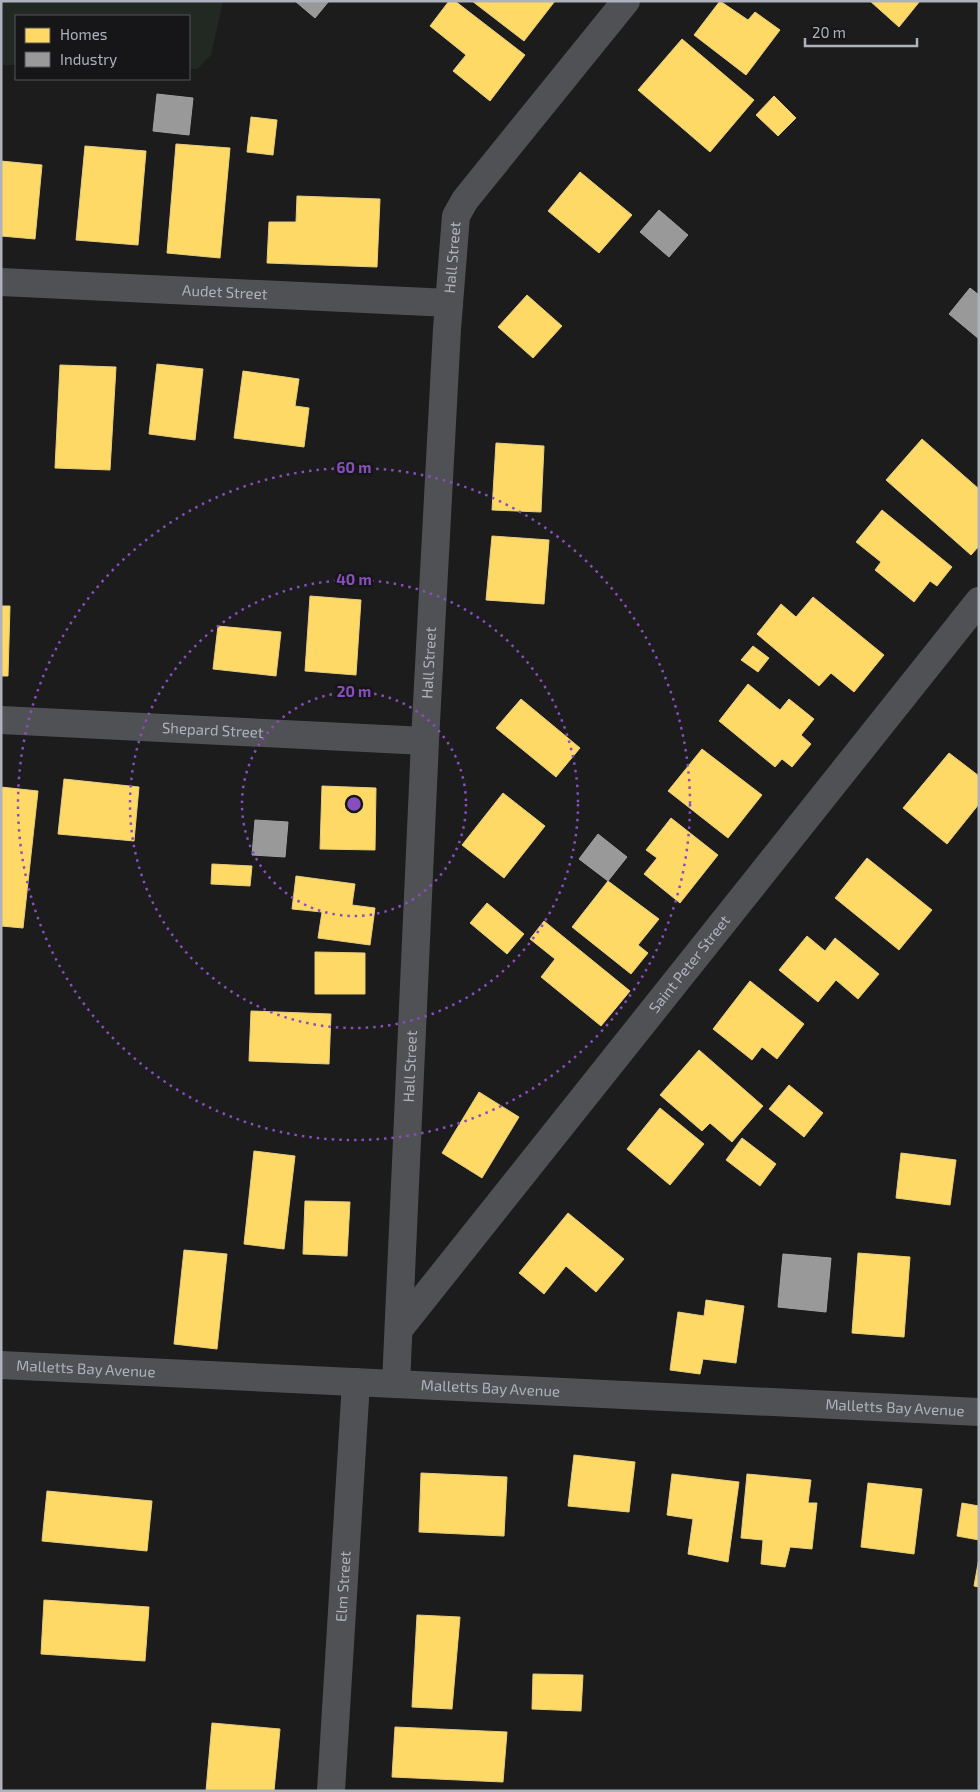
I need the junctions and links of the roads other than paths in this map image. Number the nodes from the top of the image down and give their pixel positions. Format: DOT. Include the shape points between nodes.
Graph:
graph roads {
  1 [pos="626,1"];
  2 [pos="1,282"];
  3 [pos="449,303"];
  4 [pos="979,601"];
  5 [pos="1,720"];
  6 [pos="425,741"];
  7 [pos="400,1328"];
  8 [pos="1,1365"];
  9 [pos="356,1382"];
  10 [pos="396,1384"];
  11 [pos="979,1412"];
  12 [pos="331,1791"];
  1 -- 3 [label="street, Hall Street" via="465,200 456,216"];
  2 -- 3 [label="street, Audet Street"];
  3 -- 6 [label="street, Hall Street"];
  4 -- 7 [label="street, Saint Peter Street"];
  5 -- 6 [label="street, Shepard Street"];
  6 -- 7 [label="street, Hall Street"];
  7 -- 10 [label="street, Hall Street"];
  8 -- 9 [label="street, Malletts Bay Avenue"];
  9 -- 10 [label="street, Malletts Bay Avenue"];
  9 -- 12 [label="street, Elm Street"];
  10 -- 11 [label="street, Malletts Bay Avenue"];
}
